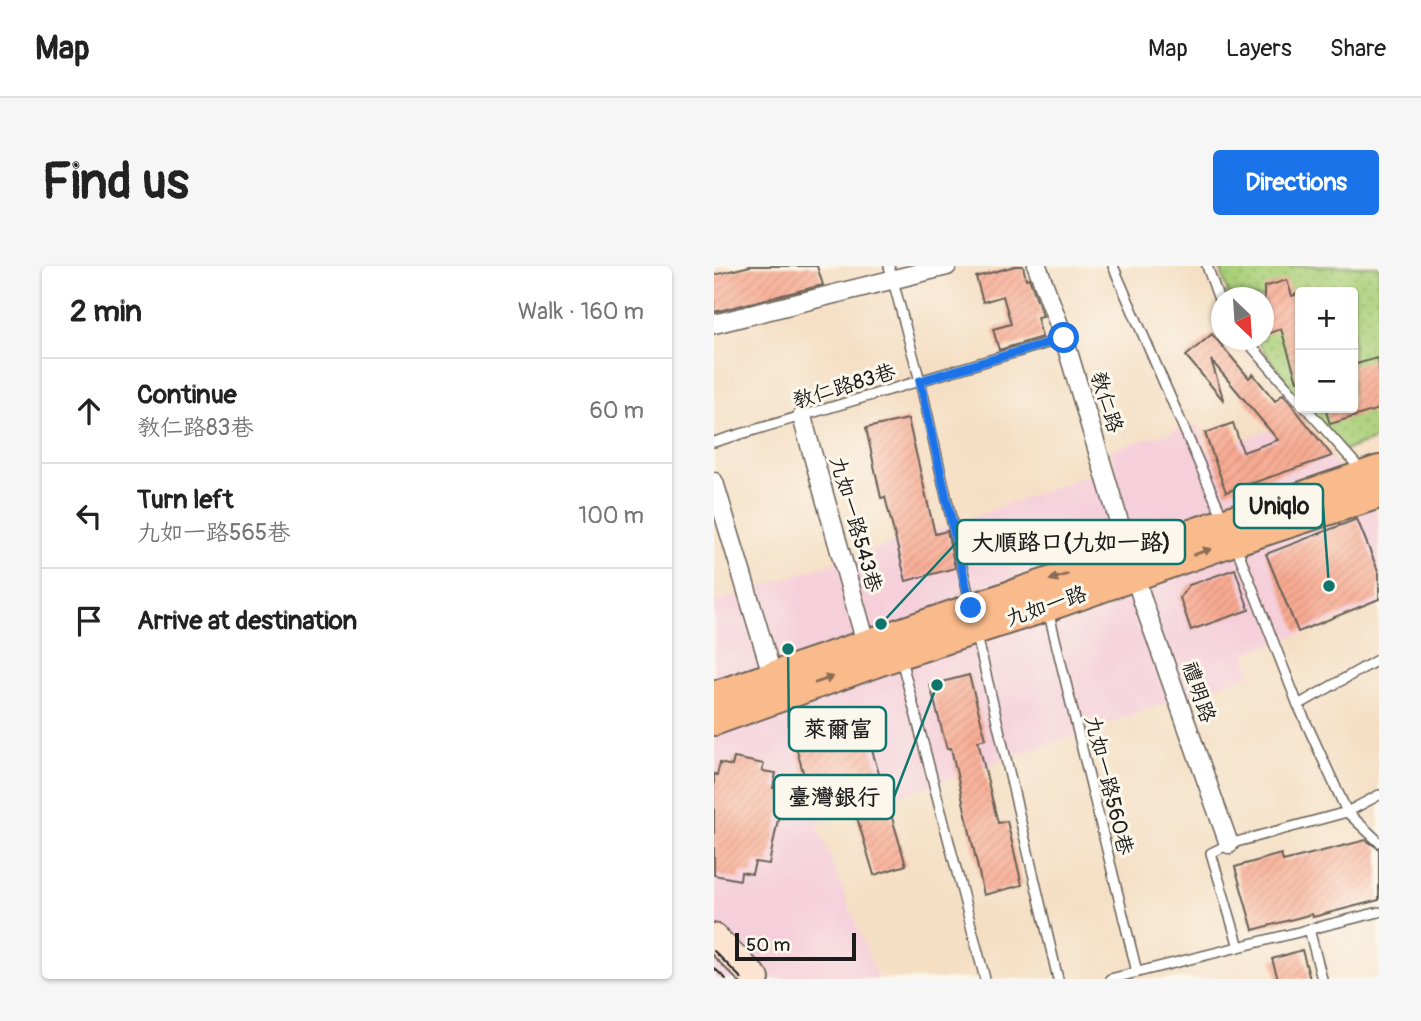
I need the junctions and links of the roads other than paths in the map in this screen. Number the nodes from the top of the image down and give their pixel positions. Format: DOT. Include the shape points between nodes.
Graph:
graph roads {
  1 [pos="947,266"];
  2 [pos="1037,266"];
  3 [pos="1113,266"];
  4 [pos="1207,266"];
  5 [pos="891,273"];
  6 [pos="1214,287"];
  7 [pos="714,324"];
  8 [pos="1064,338"];
  9 [pos="1255,350"];
  10 [pos="920,381"];
  11 [pos="1295,395"];
  12 [pos="1311,413"];
  13 [pos="802,417"];
  14 [pos="714,442"];
  15 [pos="714,482"];
  16 [pos="1376,482"];
  17 [pos="1230,532"];
  18 [pos="1132,564"];
  19 [pos="1047,607"];
  20 [pos="974,619"];
  21 [pos="866,643"];
  22 [pos="900,654"];
  23 [pos="1379,659"];
  24 [pos="776,686"];
  25 [pos="714,696"];
  26 [pos="1298,705"];
  27 [pos="714,721"];
  28 [pos="1379,795"];
  29 [pos="1347,812"];
  30 [pos="1379,842"];
  31 [pos="1229,844"];
  32 [pos="1379,912"];
  33 [pos="1309,929"];
  34 [pos="714,937"];
  35 [pos="1239,947"];
  36 [pos="1137,972"];
  37 [pos="756,979"];
  38 [pos="985,979"];
  39 [pos="1058,979"];
  40 [pos="1110,979"];
  41 [pos="1322,979"];
  1 -- 5 [label="street"];
  2 -- 8 [label="street, 教仁路"];
  3 -- 17 [label="lane"];
  4 -- 6 [label="lane"];
  5 -- 7 [label="street"];
  5 -- 10 [label="lane"];
  8 -- 10 [label="lane, 教仁路83巷"];
  8 -- 18 [label="street, 教仁路"];
  9 -- 11 [label="lane"];
  10 -- 13 [label="lane, 教仁路83巷"];
  10 -- 20 [label="lane"];
  12 -- 16 [label="lane"];
  13 -- 14 [label="lane, 教仁路83巷"];
  13 -- 21 [label="street, 九如一路543巷"];
  15 -- 24 [label="street"];
  16 -- 17 [label="main road, 九如一路"];
  17 -- 18 [label="main road, 九如一路"];
  17 -- 26 [label="lane"];
  18 -- 19 [label="main road, 九如一路"];
  18 -- 20 [label="main road, 九如一路, one-way"];
  18 -- 31 [label="street, 禮明路"];
  19 -- 20 [label="main road, 九如一路"];
  19 -- 36 [label="lane, 九如一路560巷"];
  20 -- 21 [label="main road, 九如一路"];
  20 -- 22 [label="main road, 九如一路"];
  20 -- 39 [label="lane"];
  21 -- 24 [label="main road, 九如一路"];
  24 -- 22 [label="main road, 九如一路, one-way"];
  22 -- 38 [label="lane"];
  23 -- 26 [label="lane"];
  24 -- 25 [label="main road, 九如一路"];
  24 -- 27 [label="main road, 九如一路"];
  26 -- 29 [label="lane"];
  28 -- 29 [label="lane"];
  29 -- 30 [label="lane"];
  29 -- 31 [label="lane"];
  31 -- 35 [label="lane" via="1211,853"];
  32 -- 33 [label="lane"];
  33 -- 35 [label="lane"];
  33 -- 41 [label="lane"];
  34 -- 37 [label="street"];
  35 -- 36 [label="lane"];
  36 -- 40 [label="lane"];
}
